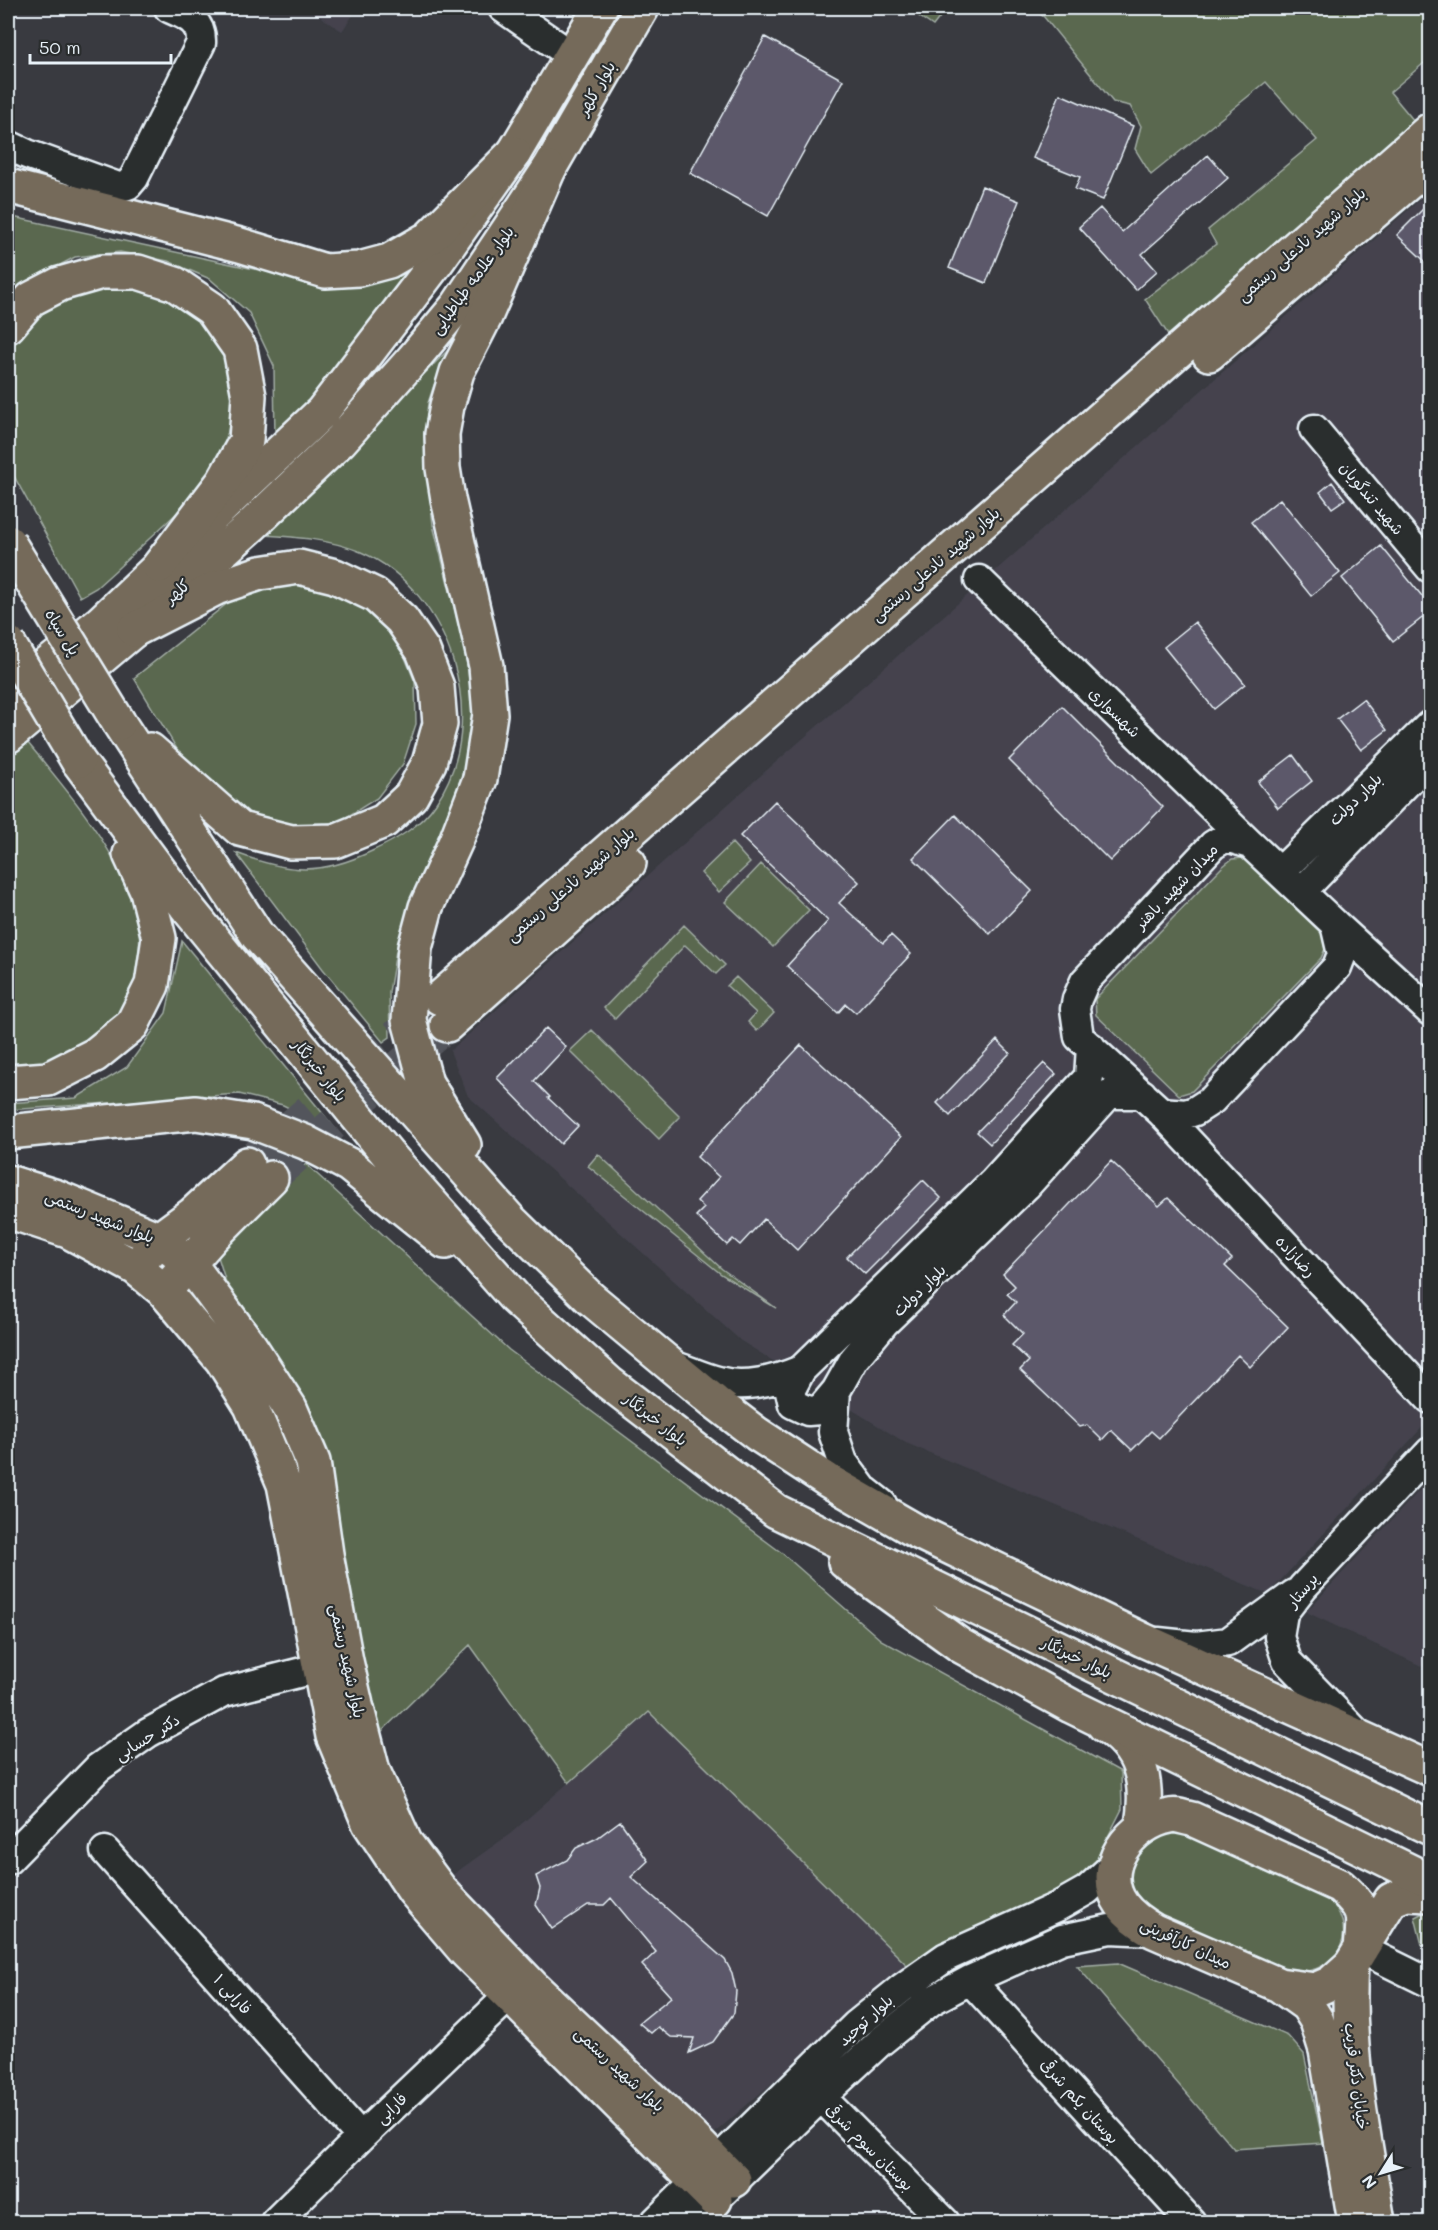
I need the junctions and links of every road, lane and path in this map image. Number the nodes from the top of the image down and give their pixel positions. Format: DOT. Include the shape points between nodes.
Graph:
graph roads {
  1 [pos="169,8"];
  2 [pos="503,8"];
  3 [pos="600,8"];
  4 [pos="642,8"];
  5 [pos="571,55"];
  6 [pos="1431,130"];
  7 [pos="8,145"];
  8 [pos="514,153"];
  9 [pos="1431,165"];
  10 [pos="549,169"];
  11 [pos="8,186"];
  12 [pos="8,326"];
  13 [pos="1314,429"];
  14 [pos="341,440"];
  15 [pos="8,542"];
  16 [pos="159,566"];
  17 [pos="1431,568"];
  18 [pos="979,580"];
  19 [pos="134,630"];
  20 [pos="8,643"];
  21 [pos="8,696"];
  22 [pos="119,723"];
  23 [pos="1431,725"];
  24 [pos="8,736"];
  25 [pos="1431,759"];
  26 [pos="78,761"];
  27 [pos="1250,844"];
  28 [pos="1280,872"];
  29 [pos="1302,891"];
  30 [pos="1335,924"];
  31 [pos="1431,1011"];
  32 [pos="1091,1047"];
  33 [pos="8,1082"];
  34 [pos="1152,1103"];
  35 [pos="8,1132"];
  36 [pos="8,1182"];
  37 [pos="8,1211"];
  38 [pos="509,1219"];
  39 [pos="159,1239"];
  40 [pos="189,1263"];
  41 [pos="136,1269"];
  42 [pos="164,1292"];
  43 [pos="515,1298"];
  44 [pos="668,1364"];
  45 [pos="801,1370"];
  46 [pos="836,1391"];
  47 [pos="1431,1399"];
  48 [pos="1431,1452"];
  49 [pos="776,1511"];
  50 [pos="916,1531"];
  51 [pos="1303,1587"];
  52 [pos="1143,1640"];
  53 [pos="333,1664"];
  54 [pos="1071,1706"];
  55 [pos="1363,1739"];
  56 [pos="1431,1769"];
  57 [pos="1142,1825"];
  58 [pos="1431,1828"];
  59 [pos="105,1851"];
  60 [pos="8,1860"];
  61 [pos="1112,1867"];
  62 [pos="1431,1881"];
  63 [pos="1431,1895"];
  64 [pos="1154,1931"];
  65 [pos="1356,1957"];
  66 [pos="970,1980"];
  67 [pos="1431,1983"];
  68 [pos="1279,1985"];
  69 [pos="509,1996"];
  70 [pos="821,2097"];
  71 [pos="361,2137"];
  72 [pos="681,2146"];
  73 [pos="716,2181"];
  74 [pos="275,2223"];
  75 [pos="655,2223"];
  76 [pos="692,2223"];
  77 [pos="945,2223"];
  78 [pos="1191,2223"];
  79 [pos="1355,2223"];
  80 [pos="1378,2223"];
  1 -- 7 [label="street" via="197,24 202,32 201,43 128,185 118,187"];
  2 -- 5 [label="street"];
  3 -- 5 [label="main road"];
  4 -- 10 [label="main road, بلوار کلهر"];
  5 -- 8 [label="main road"];
  6 -- 9 [label="main road, بلوار شهید نادعلی رستمی" via="443,1012"];
  8 -- 11 [label="main road" via="429,238 389,261 325,271 240,244"];
  8 -- 16 [label="main road, کلهر" via="322,412"];
  10 -- 14 [label="main road, بلوار علامه طباطبایی" via="458,305"];
  10 -- 38 [label="main road" via="457,372 442,434 448,499 486,666 490,714 480,779 426,908 414,948 409,1020 426,1083"];
  12 -- 16 [label="main road" via="31,299 60,284 102,272 138,272 175,284 212,309 240,349 249,396 246,441 223,482"];
  13 -- 17 [label="street, شهید تندگویان"];
  14 -- 19 [label="main road, کلهر"];
  15 -- 22 [label="main road, پل سپاه, bridge"];
  16 -- 21 [label="main road, کلهر" via="101,622"];
  18 -- 27 [label="street, شهسواری"];
  19 -- 22 [label="main road" via="216,588 260,573 298,567 335,576 375,595 402,620 423,651 437,687 440,724 429,763 411,796 384,821 335,841 291,842 240,829"];
  19 -- 24 [label="main road, کلهر"];
  20 -- 26 [label="main road, bridge"];
  22 -- 38 [label="main road" via="256,935"];
  23 -- 28 [label="street, بلوار دولت"];
  25 -- 29 [label="street, بلوار دولت"];
  26 -- 33 [label="main road" via="147,891 159,938 152,985 132,1024 95,1055 48,1079"];
  26 -- 43 [label="main road, بلوار خبرنگار" via="185,905 391,1158"];
  27 -- 28 [label="street"];
  27 -- 32 [label="street, میدان شهید باهنر" via="1226,837 1213,845 1085,981 1077,999 1076,1024 1079,1037"];
  28 -- 29 [label="street"];
  29 -- 30 [label="street"];
  30 -- 31 [label="street"];
  30 -- 34 [label="street" via="1342,954 1337,967 1212,1100 1186,1114"];
  32 -- 34 [label="street, میدان شهید باهنر"];
  32 -- 45 [label="street, بلوار دولت" via="1089,1077 994,1181"];
  34 -- 46 [label="street, بلوار دولت" via="1109,1094 1026,1186 884,1323 854,1359"];
  34 -- 47 [label="street, رضازاده"];
  35 -- 43 [label="main road" via="196,1113 254,1122 349,1165"];
  36 -- 39 [label="main road, بلوار شهید رستمی" via="57,1197"];
  37 -- 41 [label="main road, بلوار شهید رستمی" via="68,1231"];
  38 -- 44 [label="main road" via="590,1298"];
  39 -- 40 [label="main road, بلوار شهید رستمی"];
  39 -- 40 [label="main road" via="259,1171"];
  39 -- 41 [label="main road"];
  40 -- 42 [label="main road"];
  40 -- 53 [label="main road, بلوار شهید رستمی" via="290,1408 313,1462 326,1554"];
  41 -- 42 [label="main road, بلوار شهید رستمی"];
  42 -- 53 [label="main road, بلوار شهید رستمی" via="222,1360 251,1406 284,1484"];
  43 -- 49 [label="main road, بلوار خبرنگار" via="609,1383"];
  44 -- 45 [label="street, بلوار دولت" via="721,1382 762,1383"];
  44 -- 50 [label="main road" via="757,1434"];
  45 -- 46 [label="street" via="790,1391 793,1404 808,1411 820,1410"];
  46 -- 50 [label="street, بلوار دولت" via="833,1432 843,1462 863,1489"];
  48 -- 51 [label="street, پرستار"];
  49 -- 54 [label="main road" via="961,1646"];
  49 -- 58 [label="main road, بلوار خبرنگار"];
  50 -- 52 [label="main road"];
  51 -- 52 [label="street" via="1228,1642 1196,1647"];
  51 -- 55 [label="street, پرستار" via="1283,1613 1279,1637 1287,1661"];
  52 -- 55 [label="main road"];
  53 -- 60 [label="street, دکتر حسابی" via="224,1692 148,1733 98,1768"];
  53 -- 69 [label="main road, بلوار شهید رستمی" via="333,1736 369,1823 414,1891"];
  53 -- 72 [label="main road, بلوار شهید رستمی" via="373,1771 405,1842 442,1892"];
  54 -- 57 [label="main road" via="1120,1735 1135,1754 1145,1785"];
  54 -- 62 [label="main road"];
  55 -- 56 [label="main road"];
  57 -- 61 [label="main road"];
  57 -- 65 [label="main road" via="1172,1815 1192,1820 1340,1886 1364,1916"];
  59 -- 71 [label="street, فارابی ۱"];
  61 -- 64 [label="main road, میدان کارآفرینی" via="1113,1885 1121,1904"];
  61 -- 73 [label="street, بلوار توحید" via="1087,1890 946,1957 902,1988 856,2025"];
  63 -- 65 [label="main road" via="1406,1894 1391,1900"];
  64 -- 66 [label="street, بلوار توحید" via="1110,1929 1062,1939"];
  64 -- 68 [label="main road, میدان کارآفرینی"];
  65 -- 67 [label="street"];
  65 -- 68 [label="main road, میدان کارآفرینی" via="1331,1983 1315,1990"];
  65 -- 80 [label="main road, خیابان دکتر قریب" via="1349,2023"];
  66 -- 70 [label="street, بلوار توحید" via="931,2001"];
  66 -- 78 [label="street, بوستان یکم شرقی"];
  68 -- 79 [label="main road, خیابان دکتر قریب" via="1306,2005 1317,2021 1326,2050"];
  69 -- 71 [label="street, فارابی"];
  69 -- 72 [label="main road, بلوار شهید رستمی"];
  70 -- 73 [label="street, بلوار توحید"];
  70 -- 77 [label="street, بوستان سوم شرقی"];
  71 -- 74 [label="street, فارابی"];
  72 -- 73 [label="main road, بلوار شهید رستمی"];
  73 -- 75 [label="street, بلوار توحید"];
  73 -- 76 [label="street, بلوار توحید"];
}
